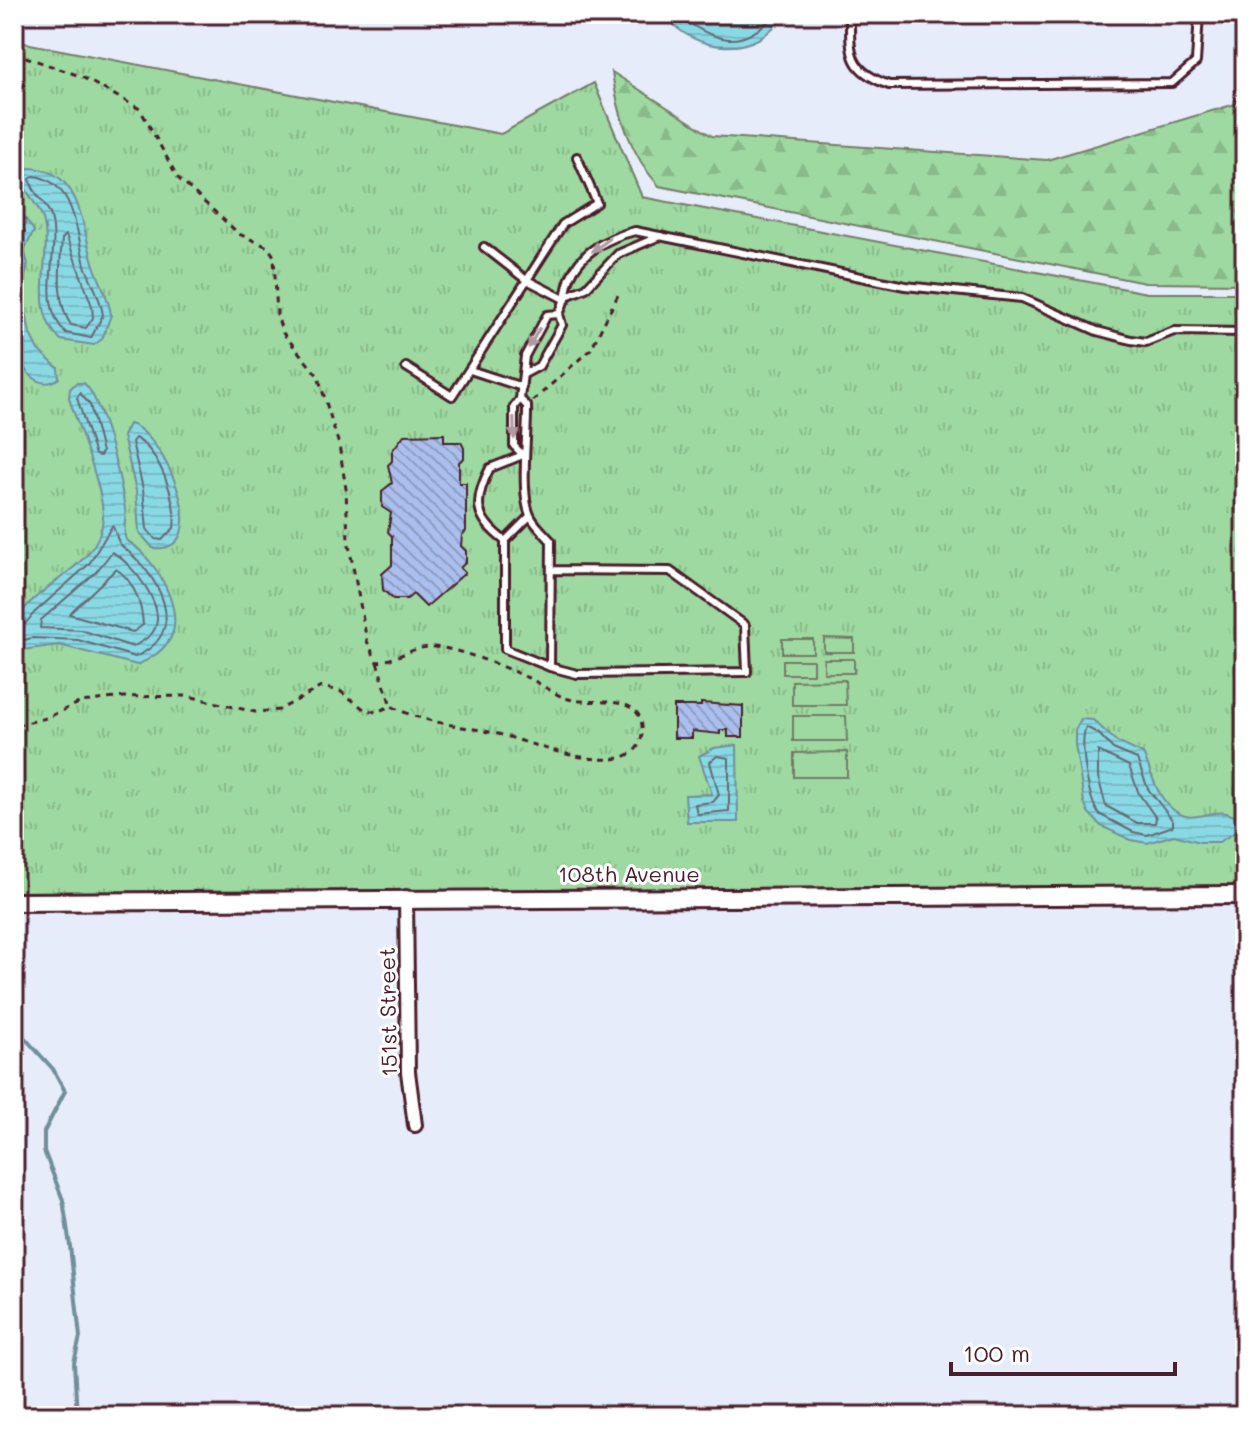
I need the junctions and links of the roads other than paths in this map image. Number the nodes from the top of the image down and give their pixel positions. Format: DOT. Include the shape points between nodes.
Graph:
graph roads {
  1 [pos="850,14"];
  2 [pos="1199,14"];
  3 [pos="577,157"];
  4 [pos="660,236"];
  5 [pos="484,247"];
  6 [pos="525,279"];
  7 [pos="568,298"];
  8 [pos="559,314"];
  9 [pos="1245,332"];
  10 [pos="406,367"];
  11 [pos="470,370"];
  12 [pos="524,374"];
  13 [pos="522,387"];
  14 [pos="520,399"];
  15 [pos="523,455"];
  16 [pos="530,516"];
  17 [pos="505,541"];
  18 [pos="551,570"];
  19 [pos="550,667"];
  20 [pos="1245,895"];
  21 [pos="406,897"];
  22 [pos="14,902"];
  23 [pos="415,1125"];
  1 -- 2 [label="lane" via="856,67 889,85 905,85 1172,83 1196,62"];
  3 -- 6 [label="lane" via="597,203 563,224"];
  4 -- 7 [label="lane" via="618,254 586,288"];
  4 -- 7 [label="lane, one-way" via="635,231 595,247 570,278"];
  4 -- 9 [label="lane" via="890,283 1022,298 1131,340 1146,342 1174,331"];
  5 -- 6 [label="lane"];
  6 -- 7 [label="lane"];
  6 -- 11 [label="lane"];
  7 -- 8 [label="lane"];
  8 -- 12 [label="lane" via="562,325 539,366"];
  8 -- 12 [label="lane, one-way" via="547,315 525,356"];
  10 -- 11 [label="lane" via="452,396"];
  11 -- 13 [label="lane"];
  12 -- 13 [label="lane"];
  13 -- 14 [label="lane"];
  14 -- 15 [label="lane" via="527,406 529,444"];
  14 -- 15 [label="lane, one-way" via="514,407 514,446"];
  15 -- 16 [label="lane"];
  15 -- 17 [label="lane" via="490,468 481,485 480,514"];
  16 -- 17 [label="lane"];
  16 -- 18 [label="lane" via="551,541"];
  17 -- 19 [label="lane" via="505,649"];
  18 -- 19 [label="lane"];
  18 -- 19 [label="lane" via="670,571 745,625 747,672 577,674"];
  20 -- 21 [label="street, 108th Avenue"];
  21 -- 22 [label="street, 108th Avenue"];
  21 -- 23 [label="street, 151st Street" via="408,1072"];
}
